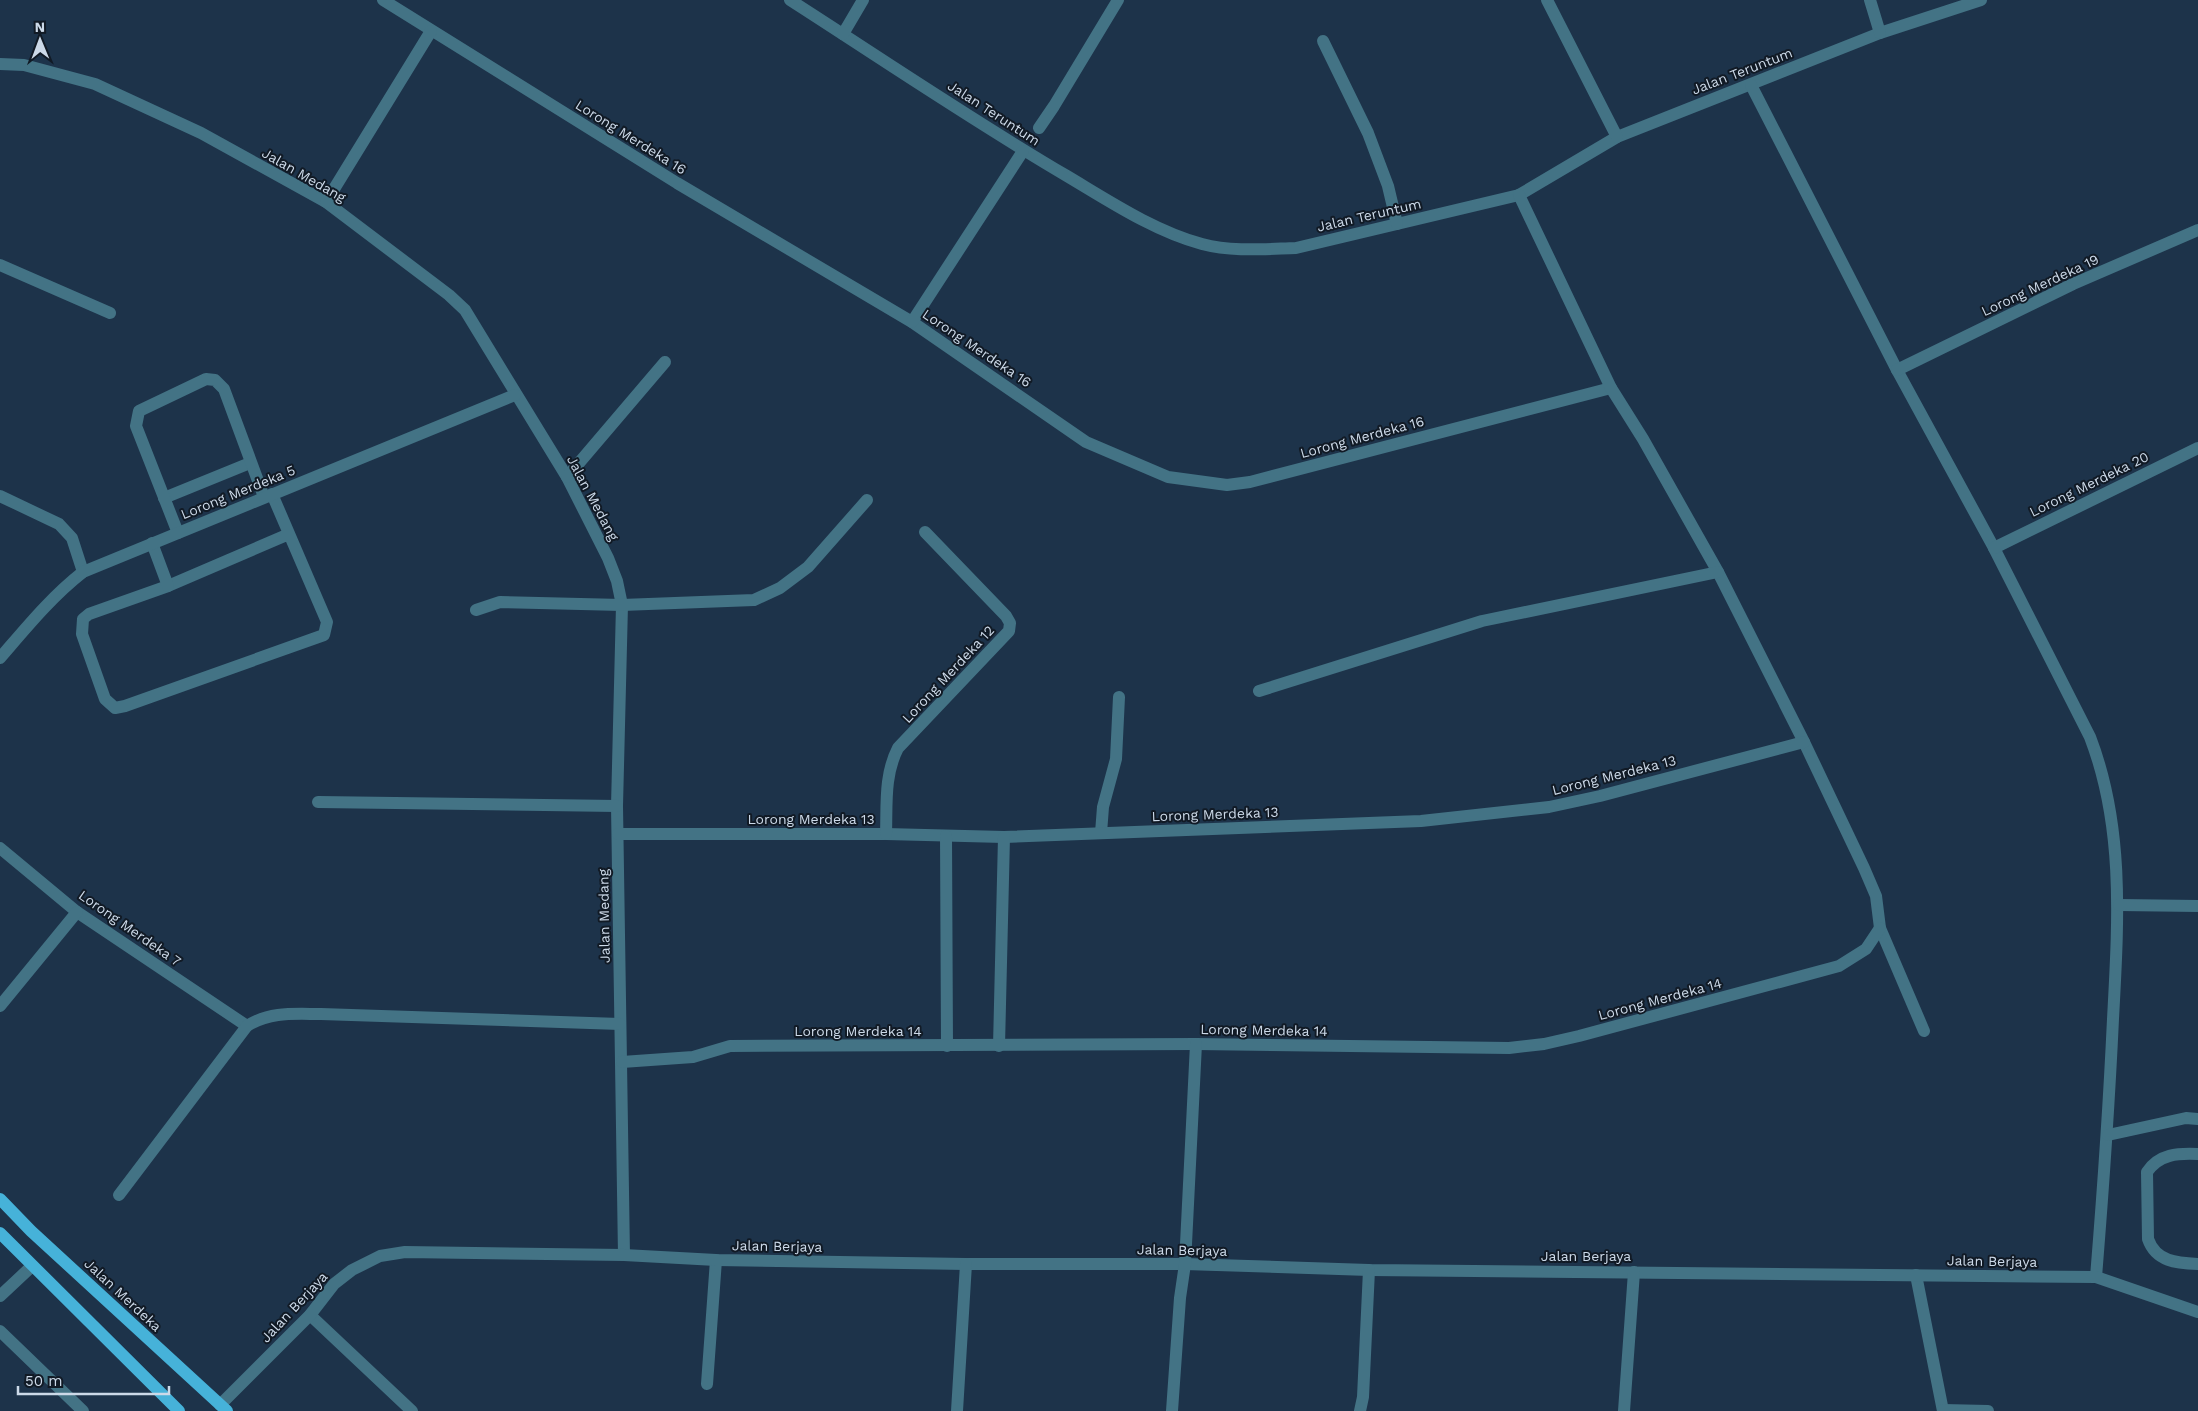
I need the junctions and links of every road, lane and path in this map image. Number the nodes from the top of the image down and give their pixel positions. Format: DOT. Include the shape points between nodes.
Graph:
graph roads {
  1 [pos="383,0"];
  2 [pos="790,0"];
  3 [pos="863,0"];
  4 [pos="1118,0"];
  5 [pos="1547,0"];
  6 [pos="1870,0"];
  7 [pos="1981,0"];
  8 [pos="431,30"];
  9 [pos="1880,33"];
  10 [pos="843,34"];
  11 [pos="1324,41"];
  12 [pos="0,64"];
  13 [pos="1751,85"];
  14 [pos="1039,128"];
  15 [pos="1617,137"];
  16 [pos="1023,150"];
  17 [pos="1519,195"];
  18 [pos="326,202"];
  19 [pos="1398,224"];
  20 [pos="2198,230"];
  21 [pos="0,265"];
  22 [pos="110,312"];
  23 [pos="912,322"];
  24 [pos="665,362"];
  25 [pos="1897,370"];
  26 [pos="1611,388"];
  27 [pos="515,395"];
  28 [pos="2198,448"];
  29 [pos="250,462"];
  30 [pos="567,477"];
  31 [pos="0,496"];
  32 [pos="268,496"];
  33 [pos="164,498"];
  34 [pos="868,500"];
  35 [pos="925,532"];
  36 [pos="178,533"];
  37 [pos="289,534"];
  38 [pos="152,543"];
  39 [pos="1994,548"];
  40 [pos="83,572"];
  41 [pos="1718,572"];
  42 [pos="168,586"];
  43 [pos="622,605"];
  44 [pos="476,610"];
  45 [pos="0,658"];
  46 [pos="1259,692"];
  47 [pos="1119,697"];
  48 [pos="1804,742"];
  49 [pos="318,802"];
  50 [pos="617,806"];
  51 [pos="1101,833"];
  52 [pos="618,834"];
  53 [pos="886,834"];
  54 [pos="946,836"];
  55 [pos="1004,837"];
  56 [pos="0,848"];
  57 [pos="2119,905"];
  58 [pos="2198,906"];
  59 [pos="77,912"];
  60 [pos="1880,928"];
  61 [pos="0,1006"];
  62 [pos="620,1024"];
  63 [pos="248,1026"];
  64 [pos="1924,1031"];
  65 [pos="1196,1044"];
  66 [pos="947,1046"];
  67 [pos="999,1046"];
  68 [pos="622,1062"];
  69 [pos="2198,1119"];
  70 [pos="2108,1135"];
  71 [pos="2198,1154"];
  72 [pos="119,1196"];
  73 [pos="0,1199"];
  74 [pos="0,1233"];
  75 [pos="624,1255"];
  76 [pos="716,1260"];
  77 [pos="966,1264"];
  78 [pos="1185,1264"];
  79 [pos="2198,1264"];
  80 [pos="32,1266"];
  81 [pos="1368,1270"];
  82 [pos="1634,1272"];
  83 [pos="1916,1275"];
  84 [pos="2096,1277"];
  85 [pos="0,1296"];
  86 [pos="2198,1312"];
  87 [pos="310,1315"];
  88 [pos="0,1331"];
  89 [pos="707,1384"];
  90 [pos="223,1408"];
  91 [pos="83,1411"];
  92 [pos="179,1411"];
  93 [pos="412,1411"];
  94 [pos="957,1411"];
  95 [pos="1172,1411"];
  96 [pos="1360,1411"];
  97 [pos="1624,1411"];
  98 [pos="1943,1411"];
  99 [pos="1988,1411"];
  1 -- 8 [label="street, Lorong Merdeka 16"];
  2 -- 10 [label="street, Jalan Teruntum"];
  3 -- 10 [label="street"];
  4 -- 14 [label="street"];
  5 -- 15 [label="street"];
  6 -- 9 [label="street"];
  7 -- 9 [label="street, Jalan Teruntum"];
  8 -- 18 [label="street"];
  8 -- 23 [label="street, Lorong Merdeka 16" via="677,183"];
  9 -- 13 [label="street, Jalan Teruntum"];
  10 -- 16 [label="street, Jalan Teruntum"];
  11 -- 19 [label="street" via="1368,134 1388,186"];
  12 -- 18 [label="street, Jalan Medang" via="24,66 95,84 201,133"];
  13 -- 15 [label="street, Jalan Teruntum"];
  13 -- 25 [label="street"];
  15 -- 17 [label="street, Jalan Teruntum"];
  16 -- 19 [label="street, Jalan Teruntum" via="1133,214 1201,243 1225,248 1296,248"];
  16 -- 23 [label="street"];
  17 -- 19 [label="street, Jalan Teruntum"];
  17 -- 26 [label="street"];
  18 -- 27 [label="street, Jalan Medang" via="465,310"];
  20 -- 25 [label="street, Lorong Merdeka 19" via="2073,284"];
  21 -- 22 [label="street"];
  23 -- 26 [label="street, Lorong Merdeka 16" via="1086,442 1168,477 1208,484 1250,482"];
  24 -- 30 [label="street"];
  25 -- 39 [label="street"];
  26 -- 41 [label="street" via="1643,438"];
  27 -- 30 [label="street, Jalan Medang"];
  27 -- 32 [label="street, Lorong Merdeka 5"];
  28 -- 39 [label="street, Lorong Merdeka 20"];
  29 -- 32 [label="street"];
  29 -- 33 [label="street"];
  29 -- 33 [label="street" via="224,389 215,380 206,378 139,410 136,426"];
  30 -- 43 [label="street, Jalan Medang" via="618,581"];
  31 -- 40 [label="street" via="59,524 72,538"];
  32 -- 36 [label="street, Lorong Merdeka 5"];
  32 -- 37 [label="street"];
  33 -- 36 [label="street"];
  34 -- 43 [label="street" via="808,567 780,588 754,600"];
  35 -- 53 [label="street, Lorong Merdeka 12" via="1010,624 1009,631 898,748 888,775"];
  36 -- 38 [label="street, Lorong Merdeka 5"];
  37 -- 42 [label="street"];
  37 -- 42 [label="street" via="327,622 324,635 114,708 105,699 82,634 82,622 89,614"];
  38 -- 40 [label="street, Lorong Merdeka 5"];
  38 -- 42 [label="street"];
  39 -- 57 [label="street" via="2090,737 2102,769 2113,828"];
  40 -- 45 [label="street, Lorong Merdeka 5" via="43,609"];
  41 -- 46 [label="street" via="1482,621"];
  41 -- 48 [label="street"];
  43 -- 44 [label="street" via="500,602"];
  43 -- 50 [label="street, Jalan Medang"];
  47 -- 51 [label="street" via="1116,759 1103,807"];
  48 -- 51 [label="street, Lorong Merdeka 13" via="1550,807 1421,821"];
  48 -- 60 [label="street" via="1876,896"];
  49 -- 50 [label="street"];
  50 -- 52 [label="street, Jalan Medang"];
  51 -- 55 [label="street, Lorong Merdeka 13"];
  52 -- 53 [label="street, Lorong Merdeka 13"];
  52 -- 62 [label="street, Jalan Medang"];
  53 -- 54 [label="street, Lorong Merdeka 13"];
  54 -- 55 [label="street, Lorong Merdeka 13"];
  54 -- 66 [label="street"];
  55 -- 67 [label="street"];
  56 -- 59 [label="street, Lorong Merdeka 7"];
  57 -- 58 [label="street"];
  57 -- 70 [label="street"];
  59 -- 61 [label="street"];
  59 -- 63 [label="street, Lorong Merdeka 7"];
  60 -- 64 [label="street"];
  60 -- 65 [label="street, Lorong Merdeka 14" via="1866,949 1839,966 1544,1044 1509,1048"];
  62 -- 63 [label="street" via="276,1014"];
  62 -- 68 [label="street, Jalan Medang"];
  63 -- 72 [label="street"];
  65 -- 67 [label="street, Lorong Merdeka 14"];
  65 -- 78 [label="street"];
  66 -- 67 [label="street, Lorong Merdeka 14"];
  66 -- 68 [label="street, Lorong Merdeka 14" via="730,1046 693,1057"];
  68 -- 75 [label="street, Jalan Medang"];
  69 -- 70 [label="street" via="2186,1118"];
  70 -- 84 [label="street"];
  71 -- 79 [label="street" via="2176,1153 2152,1165 2147,1172 2148,1240 2151,1247 2170,1262"];
  73 -- 90 [label="main road, Jalan Merdeka"];
  74 -- 80 [label="main road"];
  75 -- 76 [label="street, Jalan Berjaya"];
  75 -- 87 [label="street, Jalan Berjaya" via="405,1252 380,1256 352,1270 334,1284"];
  76 -- 77 [label="street, Jalan Berjaya"];
  76 -- 89 [label="street"];
  77 -- 78 [label="street, Jalan Berjaya"];
  77 -- 94 [label="street"];
  78 -- 81 [label="street, Jalan Berjaya"];
  78 -- 95 [label="street"];
  80 -- 85 [label="street"];
  80 -- 92 [label="main road"];
  81 -- 82 [label="street, Jalan Berjaya"];
  81 -- 96 [label="street"];
  82 -- 83 [label="street, Jalan Berjaya"];
  82 -- 97 [label="street"];
  83 -- 84 [label="street, Jalan Berjaya"];
  83 -- 98 [label="street"];
  84 -- 86 [label="street, Jalan Berjaya"];
  87 -- 90 [label="street, Jalan Berjaya"];
  87 -- 93 [label="street"];
  88 -- 91 [label="street"];
  98 -- 99 [label="street"];
}
